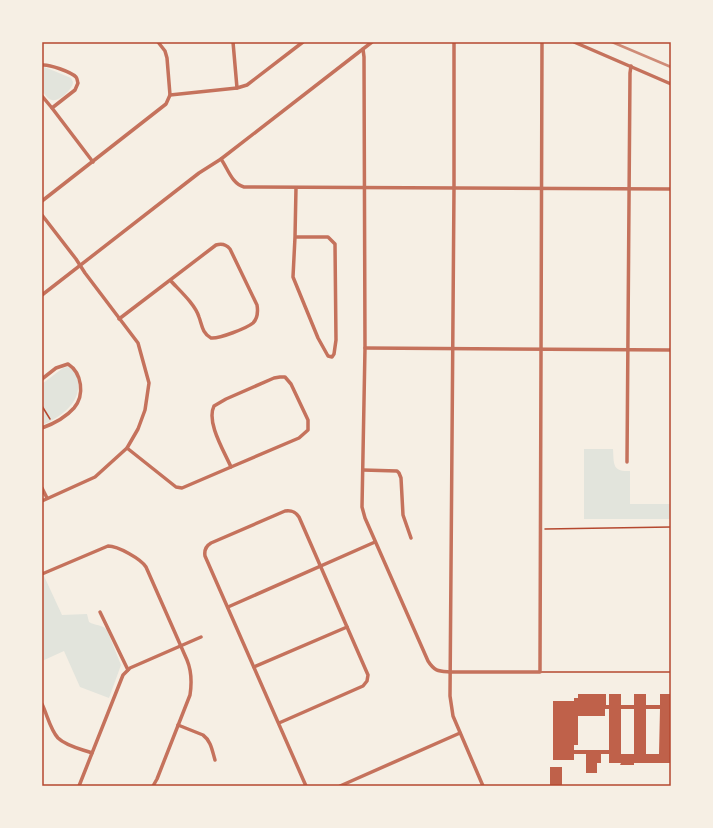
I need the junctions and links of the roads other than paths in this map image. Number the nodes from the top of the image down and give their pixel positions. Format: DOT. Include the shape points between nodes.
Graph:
graph roads {
  1 [pos="158,42"];
  2 [pos="233,42"];
  3 [pos="303,42"];
  4 [pos="372,42"];
  5 [pos="454,42"];
  6 [pos="542,42"];
  7 [pos="574,42"];
  8 [pos="363,49"];
  9 [pos="42,65"];
  10 [pos="631,66"];
  11 [pos="671,84"];
  12 [pos="237,88"];
  13 [pos="170,95"];
  14 [pos="42,96"];
  15 [pos="52,108"];
  16 [pos="221,159"];
  17 [pos="93,162"];
  18 [pos="296,188"];
  19 [pos="364,188"];
  20 [pos="454,188"];
  21 [pos="541,188"];
  22 [pos="629,189"];
  23 [pos="671,189"];
  24 [pos="42,201"];
  25 [pos="42,215"];
  26 [pos="295,237"];
  27 [pos="80,266"];
  28 [pos="170,280"];
  29 [pos="42,295"];
  30 [pos="119,319"];
  31 [pos="365,348"];
  32 [pos="452,349"];
  33 [pos="540,349"];
  34 [pos="628,350"];
  35 [pos="671,350"];
  36 [pos="42,379"];
  37 [pos="42,428"];
  38 [pos="127,448"];
  39 [pos="627,462"];
  40 [pos="231,467"];
  41 [pos="363,470"];
  42 [pos="42,488"];
  43 [pos="47,498"];
  44 [pos="42,501"];
  45 [pos="411,538"];
  46 [pos="375,542"];
  47 [pos="321,566"];
  48 [pos="42,574"];
  49 [pos="228,607"];
  50 [pos="100,612"];
  51 [pos="347,626"];
  52 [pos="201,637"];
  53 [pos="181,646"];
  54 [pos="254,667"];
  55 [pos="128,670"];
  56 [pos="451,672"];
  57 [pos="540,672"];
  58 [pos="671,672"];
  59 [pos="42,704"];
  60 [pos="279,723"];
  61 [pos="178,725"];
  62 [pos="460,733"];
  63 [pos="92,753"];
  64 [pos="215,760"];
  65 [pos="79,786"];
  66 [pos="153,786"];
  67 [pos="306,786"];
  68 [pos="340,786"];
  69 [pos="483,786"];
  1 -- 13 [label="street" via="167,56"];
  2 -- 12 [label="street"];
  3 -- 12 [label="street" via="248,85"];
  4 -- 8 [label="street"];
  5 -- 20 [label="street"];
  6 -- 21 [label="street"];
  7 -- 10 [label="street"];
  8 -- 16 [label="street"];
  8 -- 19 [label="street"];
  9 -- 15 [label="street" via="49,65 73,75 78,81 75,90"];
  10 -- 11 [label="street"];
  10 -- 22 [label="street"];
  12 -- 13 [label="street"];
  13 -- 17 [label="street" via="164,106"];
  14 -- 15 [label="street"];
  15 -- 17 [label="street"];
  16 -- 18 [label="street" via="234,182 241,187"];
  16 -- 27 [label="street" via="199,173"];
  17 -- 24 [label="street"];
  18 -- 19 [label="street"];
  18 -- 26 [label="street"];
  19 -- 20 [label="street"];
  19 -- 31 [label="street"];
  20 -- 21 [label="street"];
  20 -- 32 [label="street"];
  21 -- 22 [label="street"];
  21 -- 33 [label="street"];
  22 -- 23 [label="street"];
  22 -- 34 [label="street"];
  25 -- 27 [label="street"];
  26 -- 26 [label="street" via="328,237 335,244 336,340 332,357 328,356 318,338 293,277"];
  27 -- 29 [label="street"];
  27 -- 30 [label="street"];
  28 -- 28 [label="street" via="216,245 226,245 257,305 257,316 248,326 221,337 211,338 203,330 199,315"];
  28 -- 30 [label="street"];
  30 -- 38 [label="street" via="138,342 149,383 145,410"];
  31 -- 32 [label="street"];
  31 -- 41 [label="street"];
  32 -- 33 [label="street"];
  32 -- 56 [label="street"];
  33 -- 34 [label="street"];
  33 -- 57 [label="street"];
  34 -- 35 [label="street"];
  34 -- 39 [label="street"];
  36 -- 37 [label="street" via="56,368 68,364 78,374 81,385 79,400 74,409 53,424"];
  38 -- 40 [label="street" via="176,487 182,488"];
  38 -- 43 [label="street" via="95,477"];
  40 -- 40 [label="street" via="299,438 306,432 308,420 292,384 286,377 274,378 214,406 213,424"];
  41 -- 45 [label="street" via="399,473 403,515"];
  41 -- 46 [label="street" via="362,507"];
  42 -- 43 [label="street"];
  43 -- 44 [label="street"];
  46 -- 47 [label="street"];
  46 -- 56 [label="street" via="428,661 436,671"];
  47 -- 49 [label="street"];
  47 -- 49 [label="street" via="299,517 295,512 285,510 211,543 205,550 205,556"];
  47 -- 51 [label="street"];
  48 -- 53 [label="street" via="105,546 117,547 145,565"];
  49 -- 54 [label="street"];
  50 -- 55 [label="street"];
  51 -- 54 [label="street"];
  51 -- 60 [label="street" via="367,671 368,678 365,683"];
  52 -- 53 [label="street"];
  53 -- 55 [label="street"];
  53 -- 61 [label="street" via="191,669 192,681 190,695"];
  54 -- 60 [label="street"];
  55 -- 63 [label="street" via="121,678"];
  56 -- 57 [label="street"];
  56 -- 62 [label="street" via="451,711"];
  57 -- 58 [label="lane"];
  59 -- 63 [label="street" via="59,738"];
  60 -- 67 [label="street"];
  61 -- 64 [label="street" via="207,738"];
  61 -- 66 [label="street"];
  62 -- 68 [label="street"];
  62 -- 69 [label="street"];
  63 -- 65 [label="street"];
}
